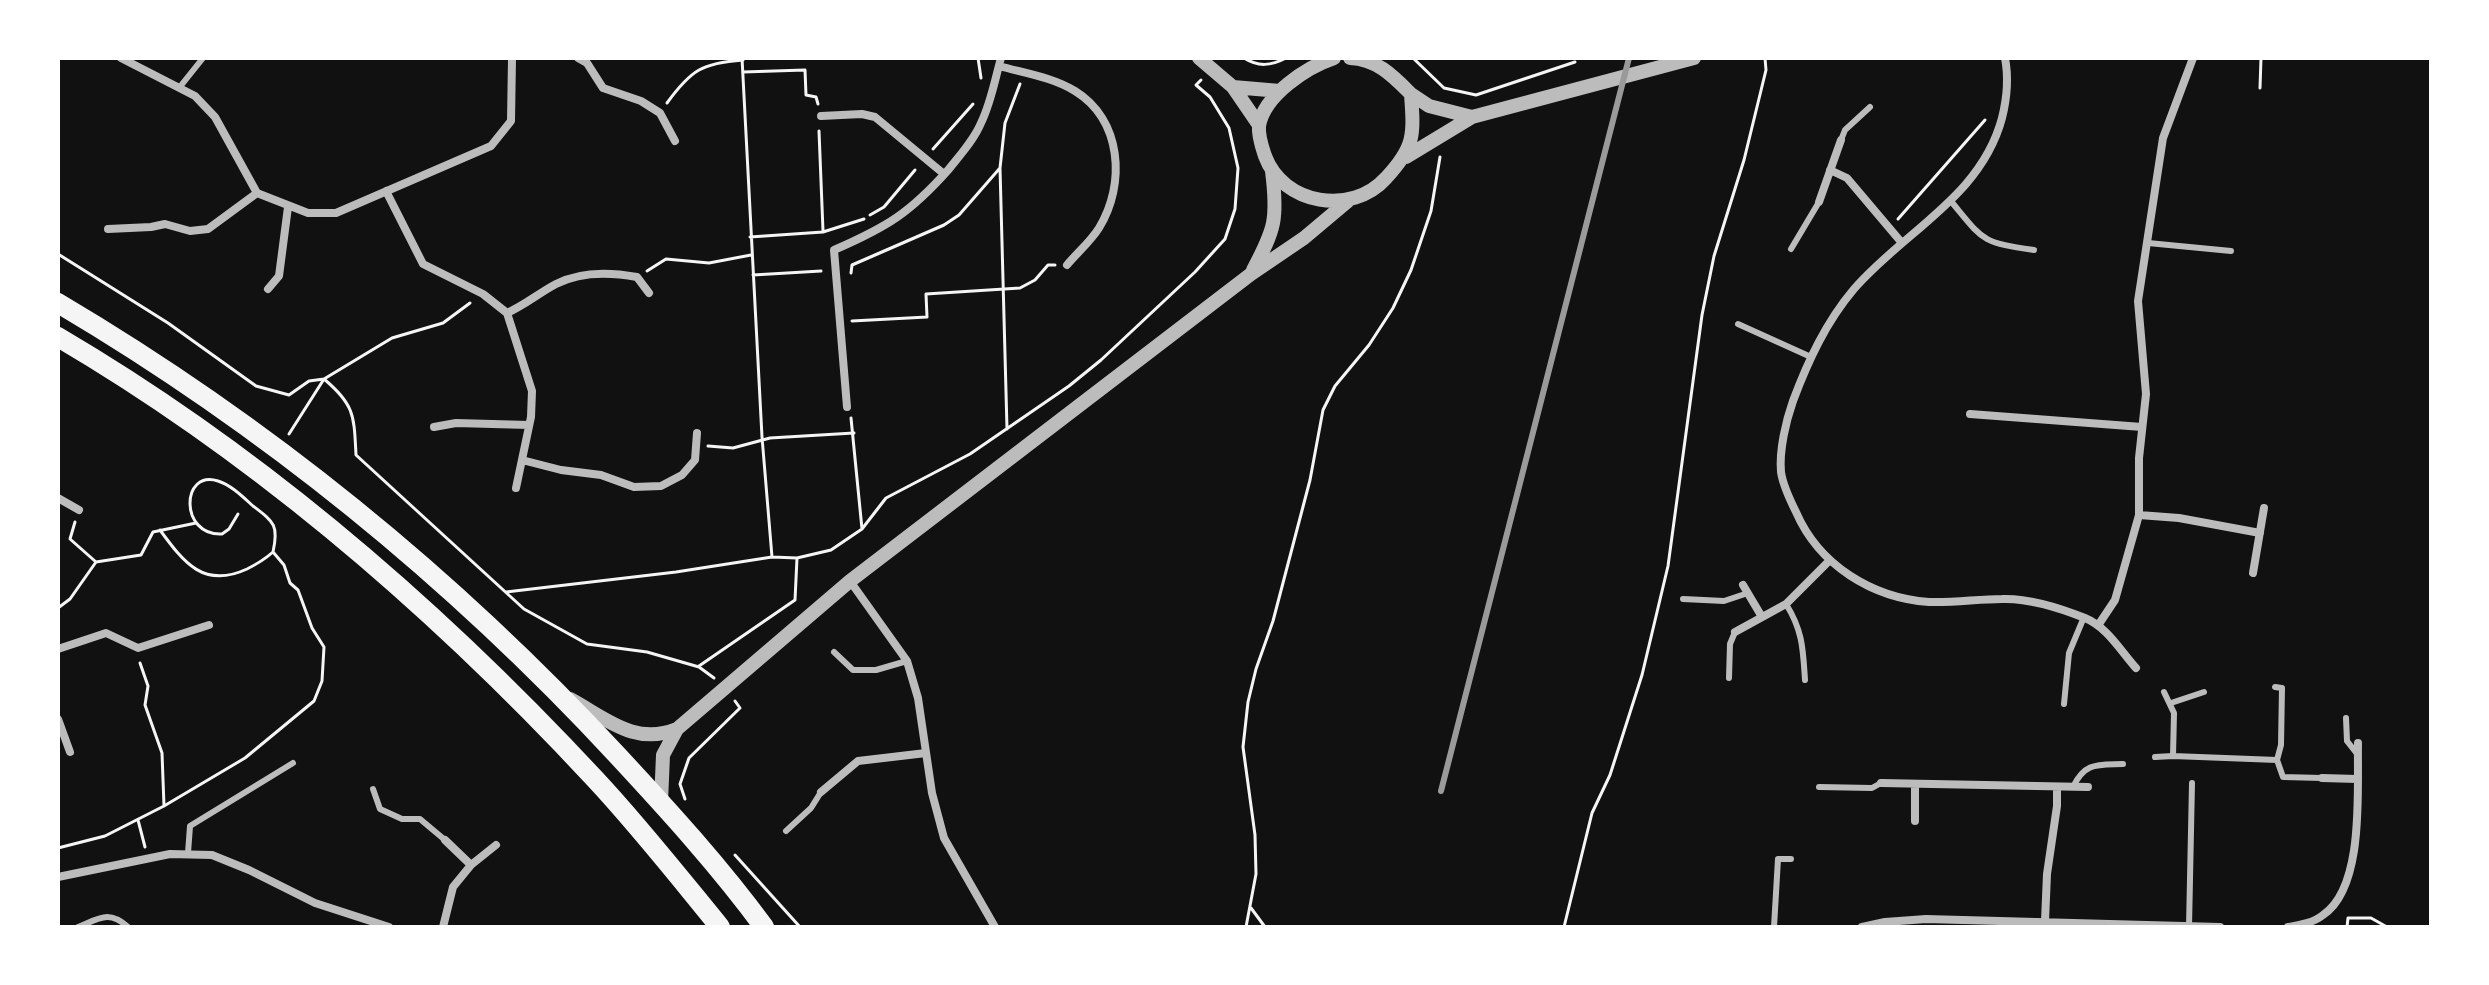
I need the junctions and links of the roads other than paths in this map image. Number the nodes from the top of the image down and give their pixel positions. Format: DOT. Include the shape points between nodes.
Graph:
graph roads {
  1 [pos="121,58"];
  2 [pos="203,58"];
  3 [pos="512,58"];
  4 [pos="578,58"];
  5 [pos="1199,58"];
  6 [pos="1350,58"];
  7 [pos="1694,58"];
  8 [pos="2005,58"];
  9 [pos="2193,58"];
  10 [pos="1326,60"];
  11 [pos="1374,61"];
  12 [pos="1000,62"];
  13 [pos="1233,87"];
  14 [pos="179,88"];
  15 [pos="1280,91"];
  16 [pos="1411,94"];
  17 [pos="1870,107"];
  18 [pos="821,116"];
  19 [pos="1472,117"];
  20 [pos="1259,125"];
  21 [pos="1841,140"];
  22 [pos="675,141"];
  23 [pos="1404,158"];
  24 [pos="1830,170"];
  25 [pos="1272,171"];
  26 [pos="944,174"];
  27 [pos="386,191"];
  28 [pos="257,193"];
  29 [pos="1950,200"];
  30 [pos="1348,201"];
  31 [pos="1819,202"];
  32 [pos="288,207"];
  33 [pos="108,229"];
  34 [pos="1902,243"];
  35 [pos="2148,243"];
  36 [pos="1791,249"];
  37 [pos="2034,250"];
  38 [pos="2231,251"];
  39 [pos="1067,265"];
  40 [pos="1251,274"];
  41 [pos="268,289"];
  42 [pos="649,293"];
  43 [pos="58,303"];
  44 [pos="507,313"];
  45 [pos="1738,324"];
  46 [pos="58,337"];
  47 [pos="1811,357"];
  48 [pos="847,407"];
  49 [pos="1970,414"];
  50 [pos="529,425"];
  51 [pos="434,427"];
  52 [pos="2142,427"];
  53 [pos="697,433"];
  54 [pos="522,460"];
  55 [pos="516,488"];
  56 [pos="58,498"];
  57 [pos="2264,508"];
  58 [pos="79,510"];
  59 [pos="2139,515"];
  60 [pos="2260,533"];
  61 [pos="1829,561"];
  62 [pos="2253,573"];
  63 [pos="850,581"];
  64 [pos="1746,589"];
  65 [pos="1683,599"];
  66 [pos="1786,604"];
  67 [pos="1762,617"];
  68 [pos="2084,617"];
  69 [pos="2099,624"];
  70 [pos="209,625"];
  71 [pos="1735,632"];
  72 [pos="58,649"];
  73 [pos="834,652"];
  74 [pos="907,661"];
  75 [pos="2136,668"];
  76 [pos="1729,678"];
  77 [pos="1805,680"];
  78 [pos="2275,687"];
  79 [pos="2164,692"];
  80 [pos="2204,692"];
  81 [pos="560,693"];
  82 [pos="2171,703"];
  83 [pos="2064,704"];
  84 [pos="2346,718"];
  85 [pos="58,719"];
  86 [pos="677,729"];
  87 [pos="2358,743"];
  88 [pos="70,752"];
  89 [pos="926,753"];
  90 [pos="2358,755"];
  91 [pos="2173,756"];
  92 [pos="2155,757"];
  93 [pos="2277,760"];
  94 [pos="293,763"];
  95 [pos="2123,764"];
  96 [pos="2322,778"];
  97 [pos="2357,779"];
  98 [pos="1881,783"];
  99 [pos="2192,783"];
  100 [pos="1915,784"];
  101 [pos="1819,787"];
  102 [pos="2057,787"];
  103 [pos="2073,787"];
  104 [pos="2088,787"];
  105 [pos="373,789"];
  106 [pos="821,792"];
  107 [pos="661,802"];
  108 [pos="1915,821"];
  109 [pos="786,831"];
  110 [pos="445,840"];
  111 [pos="496,845"];
  112 [pos="188,853"];
  113 [pos="1791,859"];
  114 [pos="471,865"];
  115 [pos="58,877"];
  116 [pos="2045,921"];
  117 [pos="992,926"];
  118 [pos="2134,926"];
  119 [pos="78,927"];
  120 [pos="128,927"];
  121 [pos="389,927"];
  122 [pos="443,927"];
  123 [pos="720,927"];
  124 [pos="764,927"];
  125 [pos="1774,927"];
  126 [pos="1862,927"];
  127 [pos="2189,927"];
  128 [pos="2220,927"];
  129 [pos="2288,927"];
  1 -- 14 [label="street"];
  2 -- 14 [label="lane"];
  3 -- 27 [label="street" via="511,121 491,146"];
  4 -- 22 [label="street" via="603,88 660,113"];
  5 -- 13 [label="street"];
  6 -- 11 [label="street"];
  7 -- 19 [label="street"];
  8 -- 29 [label="street" via="2007,97 1995,142 1971,180"];
  9 -- 35 [label="street" via="2163,138"];
  10 -- 15 [label="street"];
  11 -- 16 [label="street"];
  12 -- 26 [label="street" via="981,124"];
  12 -- 39 [label="street" via="1076,92 1109,130 1116,155 1111,205 1098,230"];
  13 -- 15 [label="street"];
  13 -- 20 [label="street"];
  14 -- 28 [label="street" via="215,117"];
  15 -- 20 [label="street"];
  16 -- 19 [label="street" via="1429,106"];
  16 -- 23 [label="street" via="1412,139"];
  17 -- 21 [label="lane"];
  18 -- 26 [label="street" via="875,117"];
  19 -- 23 [label="street"];
  20 -- 25 [label="street"];
  21 -- 24 [label="street"];
  23 -- 30 [label="street" via="1380,185"];
  24 -- 31 [label="street"];
  24 -- 34 [label="street" via="1847,178"];
  25 -- 30 [label="street" via="1301,195"];
  25 -- 40 [label="street" via="1272,234"];
  26 -- 48 [label="street" via="909,211 834,250"];
  27 -- 32 [label="street" via="336,213"];
  27 -- 44 [label="street" via="423,264 483,294"];
  28 -- 32 [label="street"];
  28 -- 33 [label="street" via="208,229 190,231 165,224"];
  29 -- 34 [label="street"];
  29 -- 37 [label="lane" via="1992,244"];
  30 -- 40 [label="street"];
  31 -- 36 [label="lane"];
  32 -- 41 [label="street" via="279,276"];
  34 -- 47 [label="street" via="1854,288"];
  35 -- 38 [label="lane"];
  35 -- 52 [label="street" via="2138,301 2146,394"];
  40 -- 63 [label="street"];
  42 -- 44 [label="street" via="637,277 581,275 556,283"];
  43 -- 81 [label="highway" via="246,425 332,490"];
  44 -- 50 [label="street" via="532,391"];
  45 -- 47 [label="lane"];
  46 -- 123 [label="highway" via="246,461 396,582 597,781"];
  47 -- 61 [label="street" via="1792,404 1781,472 1804,531"];
  49 -- 52 [label="street"];
  50 -- 51 [label="street"];
  50 -- 54 [label="street"];
  52 -- 59 [label="street"];
  53 -- 54 [label="street" via="695,460 682,475 661,486 634,487"];
  54 -- 55 [label="street"];
  56 -- 58 [label="street"];
  57 -- 60 [label="street"];
  59 -- 60 [label="street"];
  59 -- 69 [label="street" via="2115,600"];
  60 -- 62 [label="street"];
  61 -- 66 [label="street"];
  61 -- 68 [label="street" via="1890,595 1926,602 2004,599"];
  63 -- 74 [label="street"];
  63 -- 86 [label="street"];
  64 -- 65 [label="lane" via="1724,601"];
  64 -- 67 [label="street"];
  66 -- 67 [label="street"];
  66 -- 77 [label="lane" via="1798,622"];
  67 -- 71 [label="street"];
  68 -- 69 [label="street"];
  68 -- 83 [label="lane" via="2069,653"];
  69 -- 75 [label="street"];
  70 -- 72 [label="street" via="138,648 106,633"];
  71 -- 76 [label="lane"];
  73 -- 74 [label="lane" via="853,670"];
  74 -- 89 [label="street"];
  78 -- 93 [label="lane" via="2282,688"];
  79 -- 82 [label="lane"];
  80 -- 82 [label="lane"];
  81 -- 86 [label="street" via="635,734 661,735"];
  81 -- 107 [label="highway"];
  82 -- 91 [label="lane"];
  84 -- 90 [label="lane" via="2347,741"];
  85 -- 88 [label="street"];
  86 -- 107 [label="street" via="663,755"];
  87 -- 90 [label="street"];
  89 -- 106 [label="street" via="858,761"];
  89 -- 117 [label="street" via="944,838"];
  90 -- 97 [label="street"];
  91 -- 92 [label="lane"];
  91 -- 93 [label="lane"];
  93 -- 96 [label="lane" via="2283,777"];
  94 -- 112 [label="lane" via="190,826"];
  95 -- 103 [label="lane" via="2094,765 2080,772"];
  96 -- 97 [label="street"];
  97 -- 129 [label="street" via="2354,849 2340,897 2325,915"];
  98 -- 100 [label="street"];
  98 -- 101 [label="lane" via="1872,788"];
  99 -- 127 [label="lane"];
  100 -- 102 [label="street"];
  100 -- 108 [label="street"];
  102 -- 103 [label="street"];
  102 -- 116 [label="street"];
  103 -- 104 [label="street"];
  105 -- 110 [label="lane" via="380,809 402,819 420,819"];
  106 -- 109 [label="lane"];
  107 -- 124 [label="highway"];
  110 -- 114 [label="street"];
  111 -- 114 [label="street"];
  112 -- 115 [label="street"];
  112 -- 121 [label="street" via="212,855 315,903"];
  113 -- 125 [label="lane" via="1778,859"];
  114 -- 122 [label="street" via="453,887"];
  116 -- 118 [label="street"];
  116 -- 126 [label="street" via="1926,919"];
  118 -- 127 [label="street"];
  119 -- 120 [label="lane" via="106,916"];
  127 -- 128 [label="street"];
}
